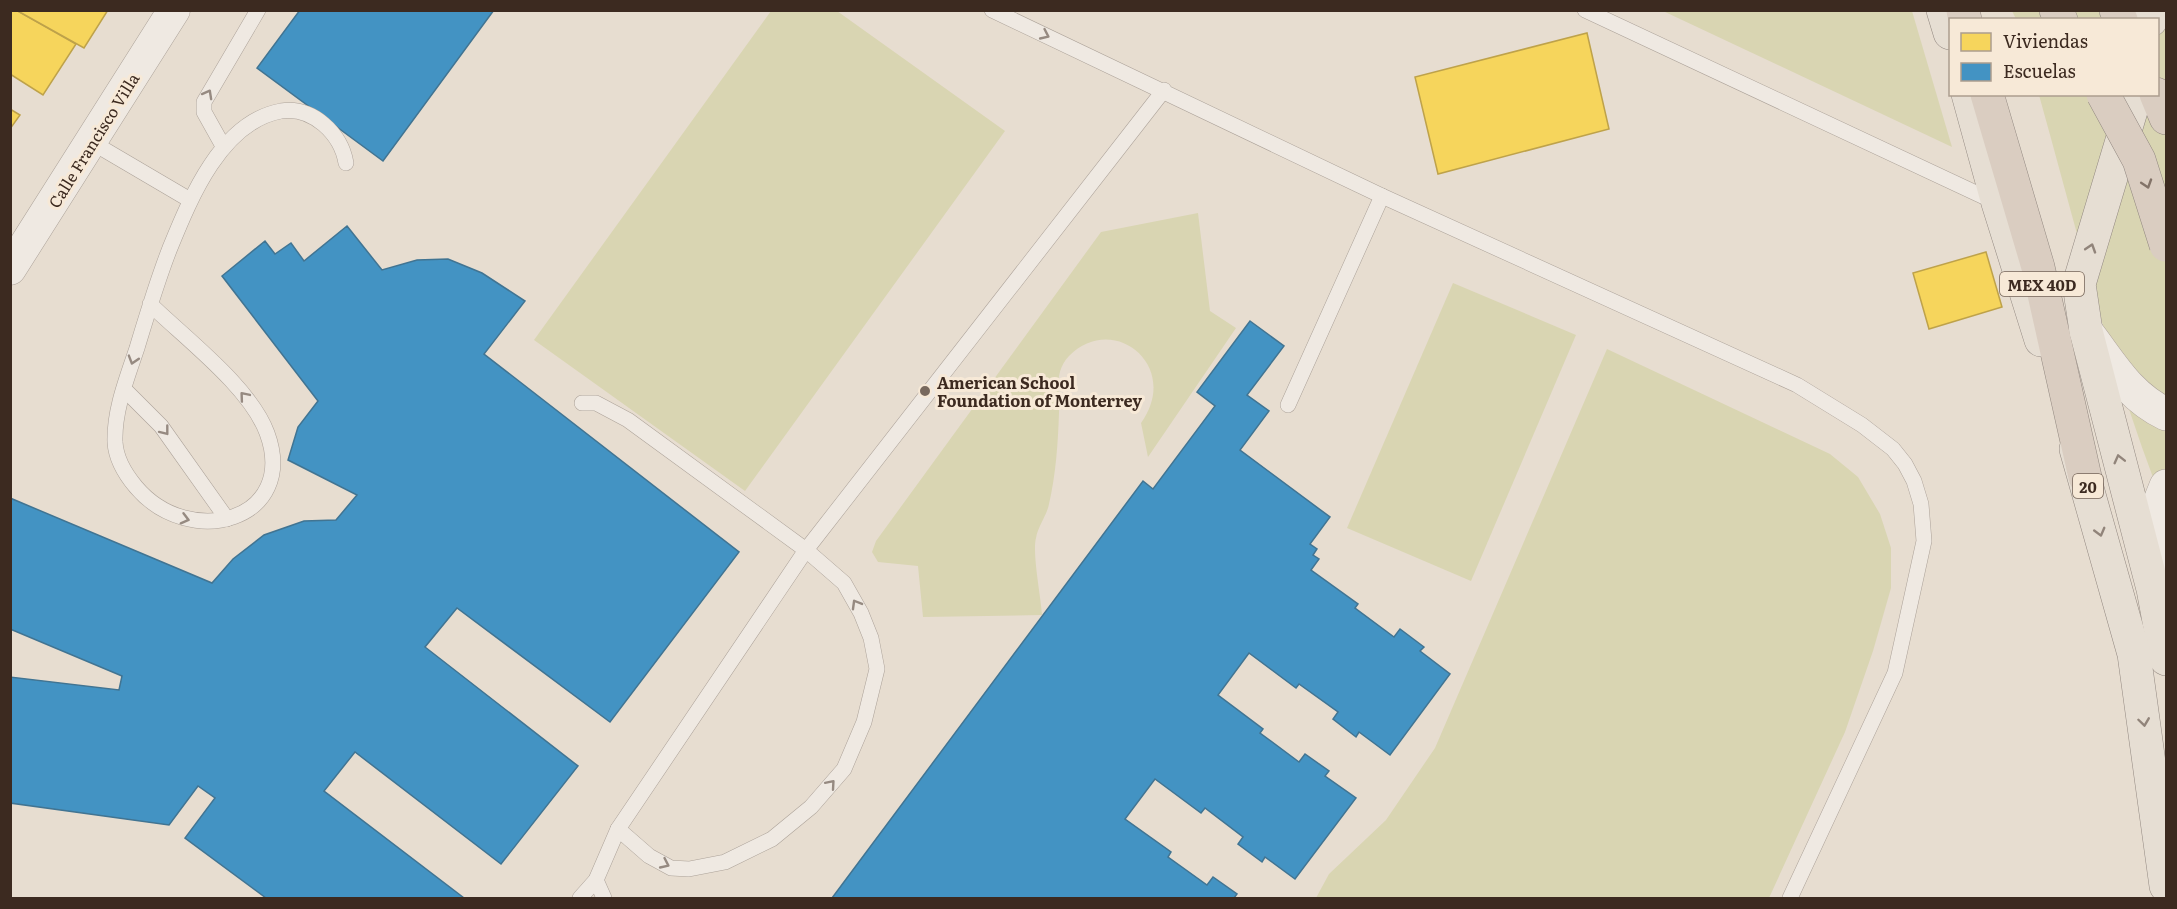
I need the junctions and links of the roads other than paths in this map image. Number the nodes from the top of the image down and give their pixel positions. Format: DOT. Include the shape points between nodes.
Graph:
graph roads {
  1 [pos="174,10"];
  2 [pos="258,10"];
  3 [pos="992,10"];
  4 [pos="1585,10"];
  5 [pos="1943,10"];
  6 [pos="1949,30"];
  7 [pos="1164,90"];
  8 [pos="1969,96"];
  9 [pos="1989,96"];
  10 [pos="2104,96"];
  11 [pos="2135,96"];
  12 [pos="2157,96"];
  13 [pos="2166,118"];
  14 [pos="93,143"];
  15 [pos="223,146"];
  16 [pos="346,163"];
  17 [pos="1382,195"];
  18 [pos="190,200"];
  19 [pos="1998,203"];
  20 [pos="2166,245"];
  21 [pos="10,269"];
  22 [pos="150,304"];
  23 [pos="2086,331"];
  24 [pos="124,389"];
  25 [pos="582,403"];
  26 [pos="1288,405"];
  27 [pos="2166,414"];
  28 [pos="2085,477"];
  29 [pos="2166,486"];
  30 [pos="227,519"];
  31 [pos="806,550"];
  32 [pos="2153,589"];
  33 [pos="2166,659"];
  34 [pos="618,829"];
  35 [pos="596,880"];
  36 [pos="2166,886"];
  37 [pos="580,898"];
  38 [pos="604,898"];
  39 [pos="1790,898"];
  1 -- 14 [label="street, Calle Francisco Villa"];
  15 -- 2 [label="lane, one-way" via="204,112 204,102"];
  3 -- 7 [label="lane, one-way"];
  4 -- 19 [label="lane"];
  5 -- 6 [label="main road"];
  7 -- 17 [label="lane"];
  7 -- 31 [label="lane"];
  8 -- 19 [label="main road, 20"];
  9 -- 28 [label="highway, MEX 40D" via="2038,267"];
  10 -- 20 [label="highway, one-way, bridge" via="2139,160"];
  23 -- 11 [label="main road, 20, one-way" via="2079,284"];
  12 -- 13 [label="highway"];
  14 -- 18 [label="lane"];
  14 -- 21 [label="street, Calle Francisco Villa"];
  15 -- 16 [label="lane" via="266,117 296,111 328,127 339,139"];
  15 -- 18 [label="lane"];
  17 -- 26 [label="lane"];
  17 -- 39 [label="lane" via="1797,385 1862,424 1905,464 1921,504 1924,541 1895,674"];
  18 -- 22 [label="lane"];
  19 -- 28 [label="main road, 20"];
  22 -- 24 [label="lane, one-way"];
  30 -- 22 [label="lane, one-way" via="263,496 272,478 267,433 255,409 233,384"];
  23 -- 27 [label="street" via="2132,392"];
  32 -- 23 [label="main road, 20, one-way"];
  24 -- 30 [label="lane, one-way" via="161,426"];
  24 -- 30 [label="lane, one-way" via="115,442 125,475 159,509 203,523"];
  25 -- 31 [label="lane" via="596,403 619,415"];
  28 -- 36 [label="main road, 20, one-way" via="2134,654"];
  29 -- 32 [label="street" via="2158,506"];
  31 -- 34 [label="lane"];
  34 -- 31 [label="lane, one-way" via="671,868 725,862 772,839 811,807 844,769 864,722 877,669 871,638 844,583"];
  32 -- 33 [label="main road, 20"];
  34 -- 35 [label="lane"];
  35 -- 37 [label="lane"];
  35 -- 38 [label="lane"];
}
